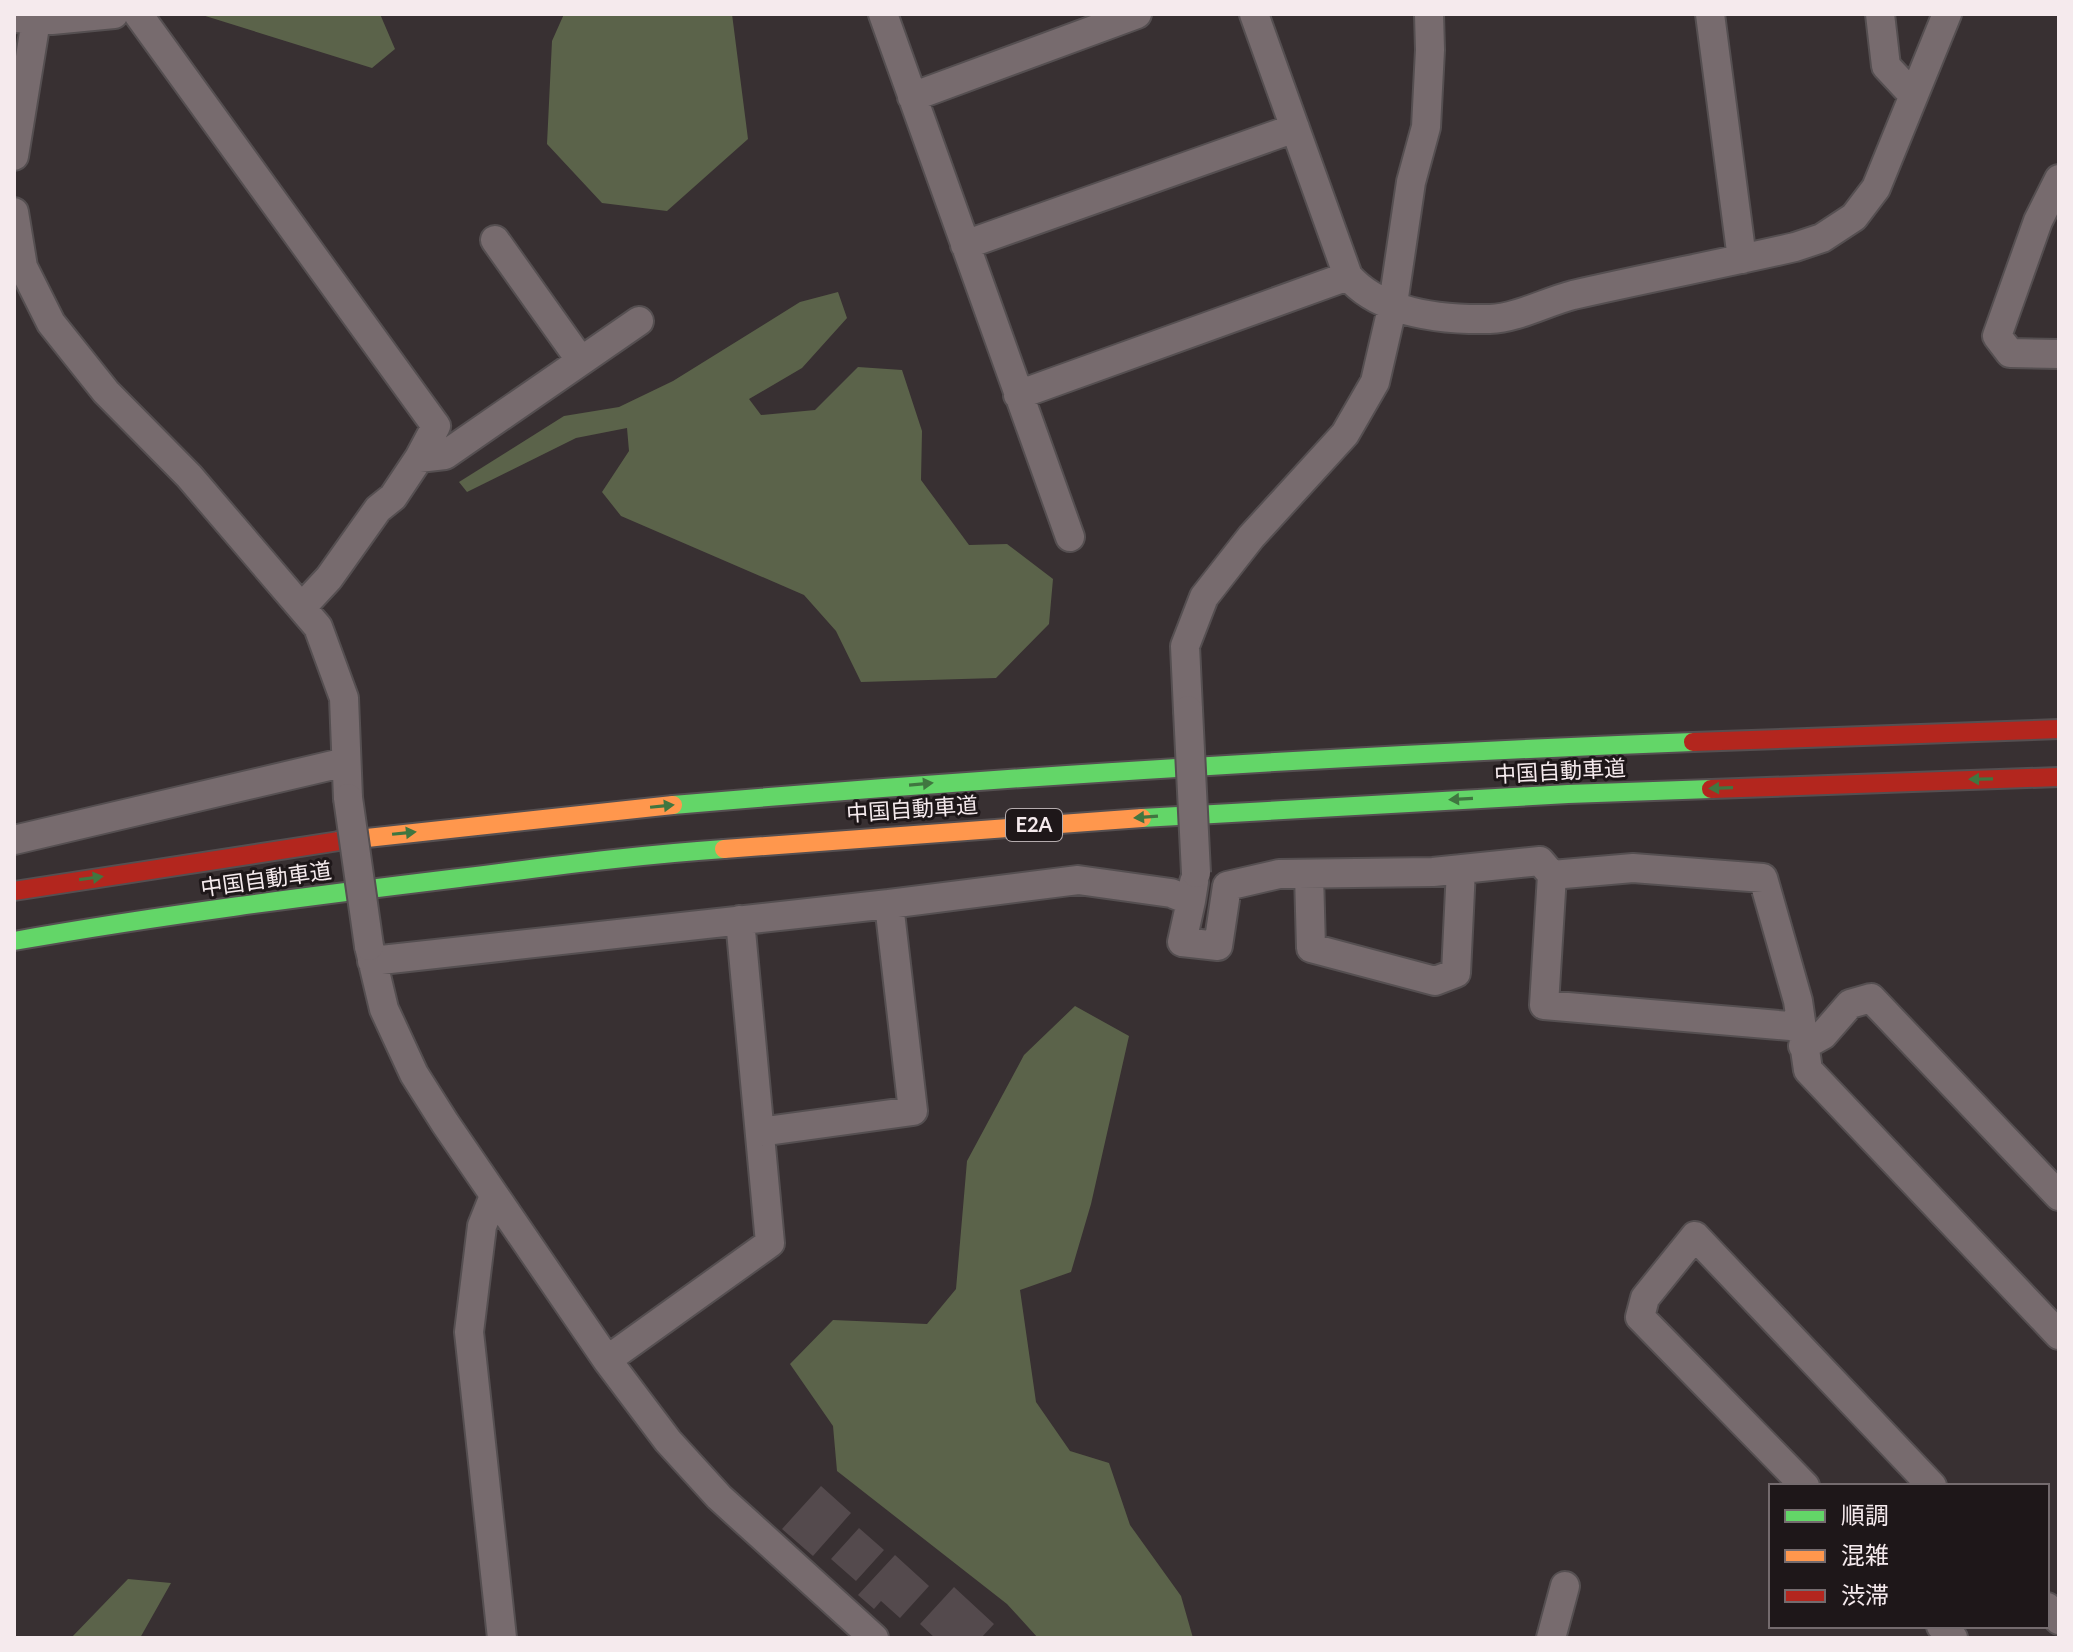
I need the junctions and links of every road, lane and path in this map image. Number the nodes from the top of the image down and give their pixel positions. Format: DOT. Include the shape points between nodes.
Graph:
graph roads {
  1 [pos="114,14"];
  2 [pos="138,14"];
  3 [pos="883,14"];
  4 [pos="1137,14"];
  5 [pos="1254,14"];
  6 [pos="1429,14"];
  7 [pos="1710,14"];
  8 [pos="1880,14"];
  9 [pos="1947,14"];
  10 [pos="29,17"];
  11 [pos="1913,95"];
  12 [pos="912,97"];
  13 [pos="1295,128"];
  14 [pos="14,156"];
  15 [pos="2059,179"];
  16 [pos="14,212"];
  17 [pos="495,240"];
  18 [pos="965,245"];
  19 [pos="1742,259"];
  20 [pos="1348,276"];
  21 [pos="1393,304"];
  22 [pos="639,321"];
  23 [pos="2059,354"];
  24 [pos="581,361"];
  25 [pos="1018,395"];
  26 [pos="419,458"];
  27 [pos="1070,537"];
  28 [pos="303,606"];
  29 [pos="2059,729"];
  30 [pos="346,762"];
  31 [pos="2059,777"];
  32 [pos="14,840"];
  33 [pos="1461,869"];
  34 [pos="1309,874"];
  35 [pos="1552,875"];
  36 [pos="1193,887"];
  37 [pos="14,891"];
  38 [pos="889,904"];
  39 [pos="740,920"];
  40 [pos="14,941"];
  41 [pos="371,954"];
  42 [pos="1802,1036"];
  43 [pos="760,1132"];
  44 [pos="494,1196"];
  45 [pos="2059,1196"];
  46 [pos="2059,1335"];
  47 [pos="607,1360"];
  48 [pos="1803,1484"];
  49 [pos="1930,1484"];
  50 [pos="1565,1586"];
  51 [pos="502,1638"];
  52 [pos="874,1638"];
  53 [pos="1551,1638"];
  1 -- 10 [label="street"];
  2 -- 26 [label="street" via="436,426"];
  3 -- 12 [label="street"];
  4 -- 12 [label="street"];
  5 -- 13 [label="street"];
  6 -- 21 [label="street" via="1426,127 1411,182"];
  7 -- 19 [label="street"];
  8 -- 11 [label="street" via="1886,66"];
  9 -- 11 [label="street"];
  10 -- 14 [label="street"];
  11 -- 19 [label="street" via="1876,188 1854,217 1822,238"];
  12 -- 18 [label="street"];
  13 -- 18 [label="street"];
  13 -- 20 [label="street"];
  15 -- 23 [label="street" via="2038,221 1997,336 2010,353"];
  16 -- 28 [label="street" via="23,267 51,323 106,392 189,476"];
  17 -- 24 [label="street"];
  18 -- 25 [label="street"];
  19 -- 21 [label="street" via="1569,296 1494,319 1434,317"];
  20 -- 21 [label="street" via="1360,290"];
  20 -- 25 [label="street"];
  21 -- 36 [label="street, bridge" via="1375,382 1345,434 1204,597 1185,646"];
  22 -- 24 [label="street"];
  24 -- 26 [label="street" via="445,455"];
  25 -- 27 [label="street"];
  26 -- 28 [label="street"];
  28 -- 30 [label="street" via="318,627 344,698"];
  37 -- 29 [label="highway, 中国自動車道 / E2A, one-way" via="382,835 928,783 1562,747"];
  30 -- 32 [label="street"];
  30 -- 41 [label="street, bridge"];
  31 -- 40 [label="highway, 中国自動車道 / E2A, one-way" via="1315,807 779,844 392,886"];
  33 -- 34 [label="street"];
  33 -- 34 [label="street" via="1456,973 1435,981 1311,948"];
  33 -- 35 [label="street" via="1540,861"];
  34 -- 36 [label="street" via="1279,874 1227,886 1218,946 1182,942"];
  35 -- 42 [label="street" via="1633,868 1763,878 1798,1001"];
  35 -- 42 [label="street" via="1544,1005"];
  36 -- 38 [label="street" via="1171,893 1078,880"];
  38 -- 39 [label="street"];
  38 -- 43 [label="street" via="913,1111"];
  39 -- 41 [label="street"];
  39 -- 43 [label="street"];
  41 -- 44 [label="street" via="384,1009 414,1074"];
  42 -- 45 [label="street" via="1823,1035 1850,1004 1871,998"];
  42 -- 46 [label="street" via="1808,1070"];
  43 -- 47 [label="street" via="770,1243"];
  44 -- 47 [label="street"];
  44 -- 51 [label="street" via="482,1226 469,1332"];
  47 -- 52 [label="street" via="668,1441 719,1497"];
  48 -- 49 [label="street" via="1640,1317 1645,1298 1695,1236"];
  50 -- 53 [label="street"];
}
